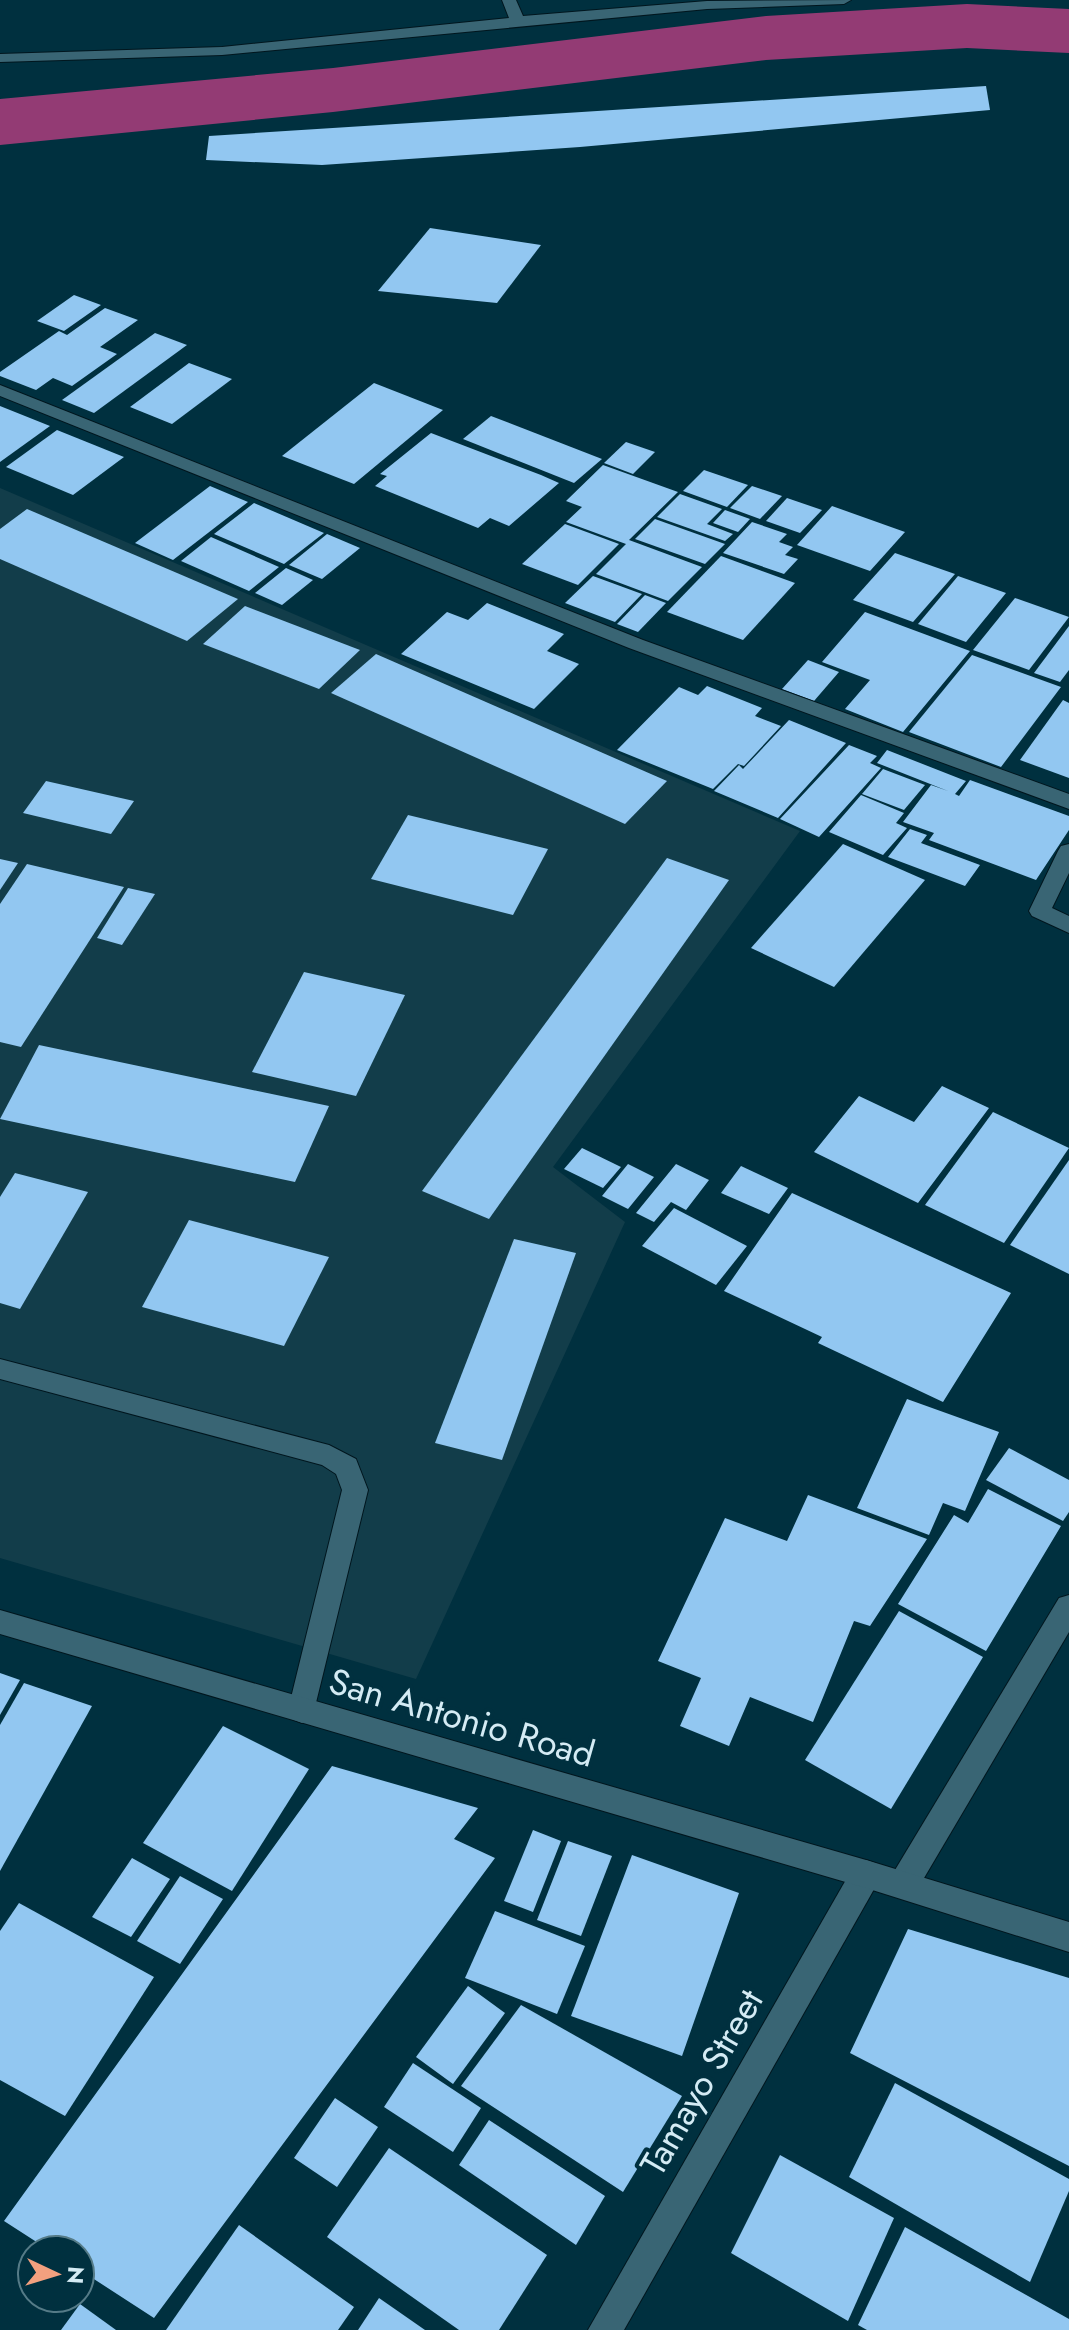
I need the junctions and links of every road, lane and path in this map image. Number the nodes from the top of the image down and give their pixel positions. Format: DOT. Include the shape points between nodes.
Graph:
graph roads {
  1 [pos="509,0"];
  2 [pos="844,0"];
  3 [pos="518,21"];
  4 [pos="0,58"];
  5 [pos="0,390"];
  6 [pos="1069,802"];
  7 [pos="1069,851"];
  8 [pos="1069,925"];
  9 [pos="0,1369"];
  10 [pos="1069,1607"];
  11 [pos="0,1622"];
  12 [pos="302,1710"];
  13 [pos="866,1874"];
  14 [pos="903,1885"];
  15 [pos="1069,1937"];
  16 [pos="605,2330"];
  1 -- 3 [label="street"];
  2 -- 3 [label="street"];
  3 -- 4 [label="street" via="222,51"];
  5 -- 6 [label="street" via="636,644"];
  7 -- 8 [label="street" via="1040,911"];
  9 -- 12 [label="street" via="329,1456 347,1467 355,1490"];
  10 -- 14 [label="street"];
  11 -- 12 [label="street, San Antonio Road"];
  12 -- 13 [label="street, San Antonio Road"];
  13 -- 14 [label="street, San Antonio Road"];
  13 -- 16 [label="street, Tamayo Street"];
  14 -- 15 [label="street, San Antonio Road"];
}
